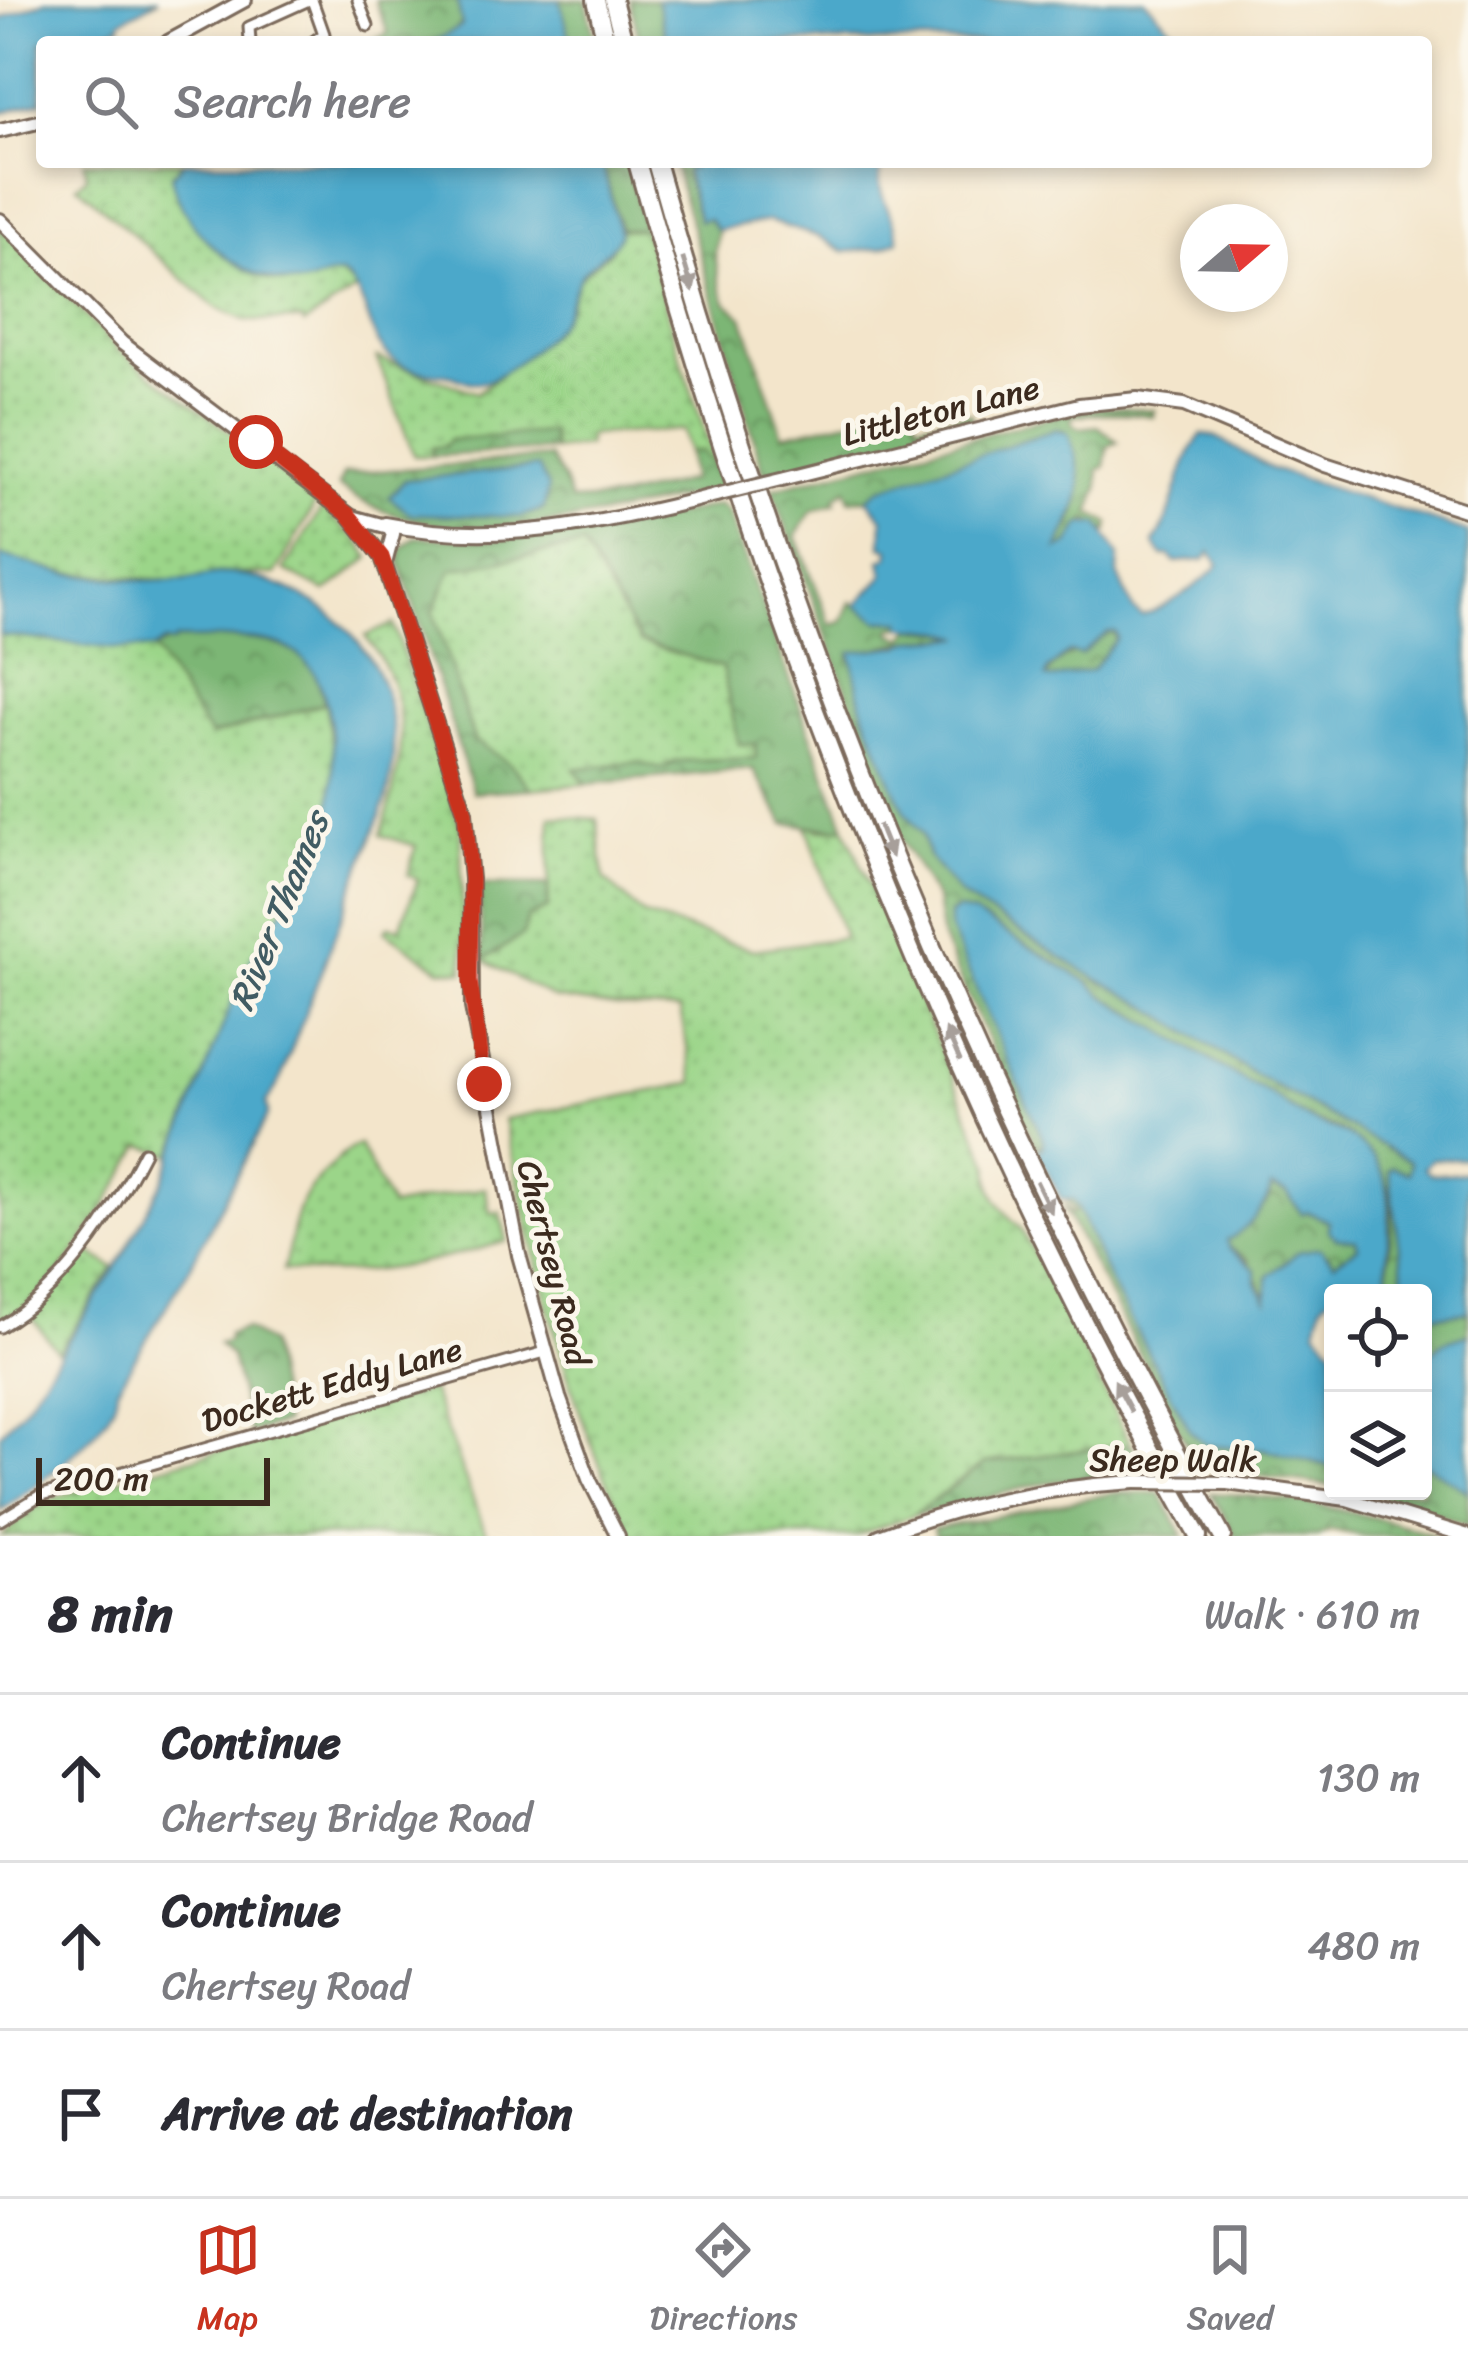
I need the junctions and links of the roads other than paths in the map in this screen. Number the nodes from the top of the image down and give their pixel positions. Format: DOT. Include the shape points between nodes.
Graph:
graph roads {
  1 [pos="245,0"];
  2 [pos="311,0"];
  3 [pos="358,0"];
  4 [pos="596,0"];
  5 [pos="613,0"];
  6 [pos="368,26"];
  7 [pos="179,36"];
  8 [pos="250,36"];
  9 [pos="321,36"];
  10 [pos="605,36"];
  11 [pos="622,36"];
  12 [pos="36,122"];
  13 [pos="0,131"];
  14 [pos="639,168"];
  15 [pos="658,168"];
  16 [pos="0,220"];
  17 [pos="1468,511"];
  18 [pos="349,515"];
  19 [pos="380,524"];
  20 [pos="415,529"];
  21 [pos="381,543"];
  22 [pos="145,1152"];
  23 [pos="0,1327"];
  24 [pos="545,1352"];
  25 [pos="0,1520"];
  26 [pos="618,1536"];
  27 [pos="879,1536"];
  28 [pos="1198,1536"];
  29 [pos="1222,1536"];
  30 [pos="1468,1536"];
  1 -- 7 [label="street"];
  2 -- 8 [label="street" via="249,27"];
  2 -- 9 [label="street"];
  3 -- 6 [label="street"];
  4 -- 10 [label="highway"];
  5 -- 11 [label="highway"];
  12 -- 13 [label="street"];
  28 -- 14 [label="highway, one-way" via="1015,1181 899,922 742,508"];
  15 -- 29 [label="highway, one-way" via="773,543 906,894 1069,1248"];
  16 -- 18 [label="street" via="122,343"];
  17 -- 20 [label="street, Littleton Lane, bridge" via="1325,465 1184,405 1137,399 1079,405 632,517 556,530"];
  18 -- 19 [label="street, Littleton Lane"];
  18 -- 21 [label="street"];
  19 -- 20 [label="street, Littleton Lane"];
  19 -- 21 [label="street"];
  19 -- 21 [label="street"];
  20 -- 21 [label="street"];
  21 -- 24 [label="street, Chertsey Road" via="465,812 477,1046"];
  22 -- 23 [label="street" via="57,1281"];
  24 -- 25 [label="street, Dockett Eddy Lane" via="39,1496"];
  24 -- 26 [label="street, Chertsey Road"];
  27 -- 30 [label="street, Sheep Walk, bridge" via="984,1503 1135,1482 1227,1483 1347,1499"];
}
